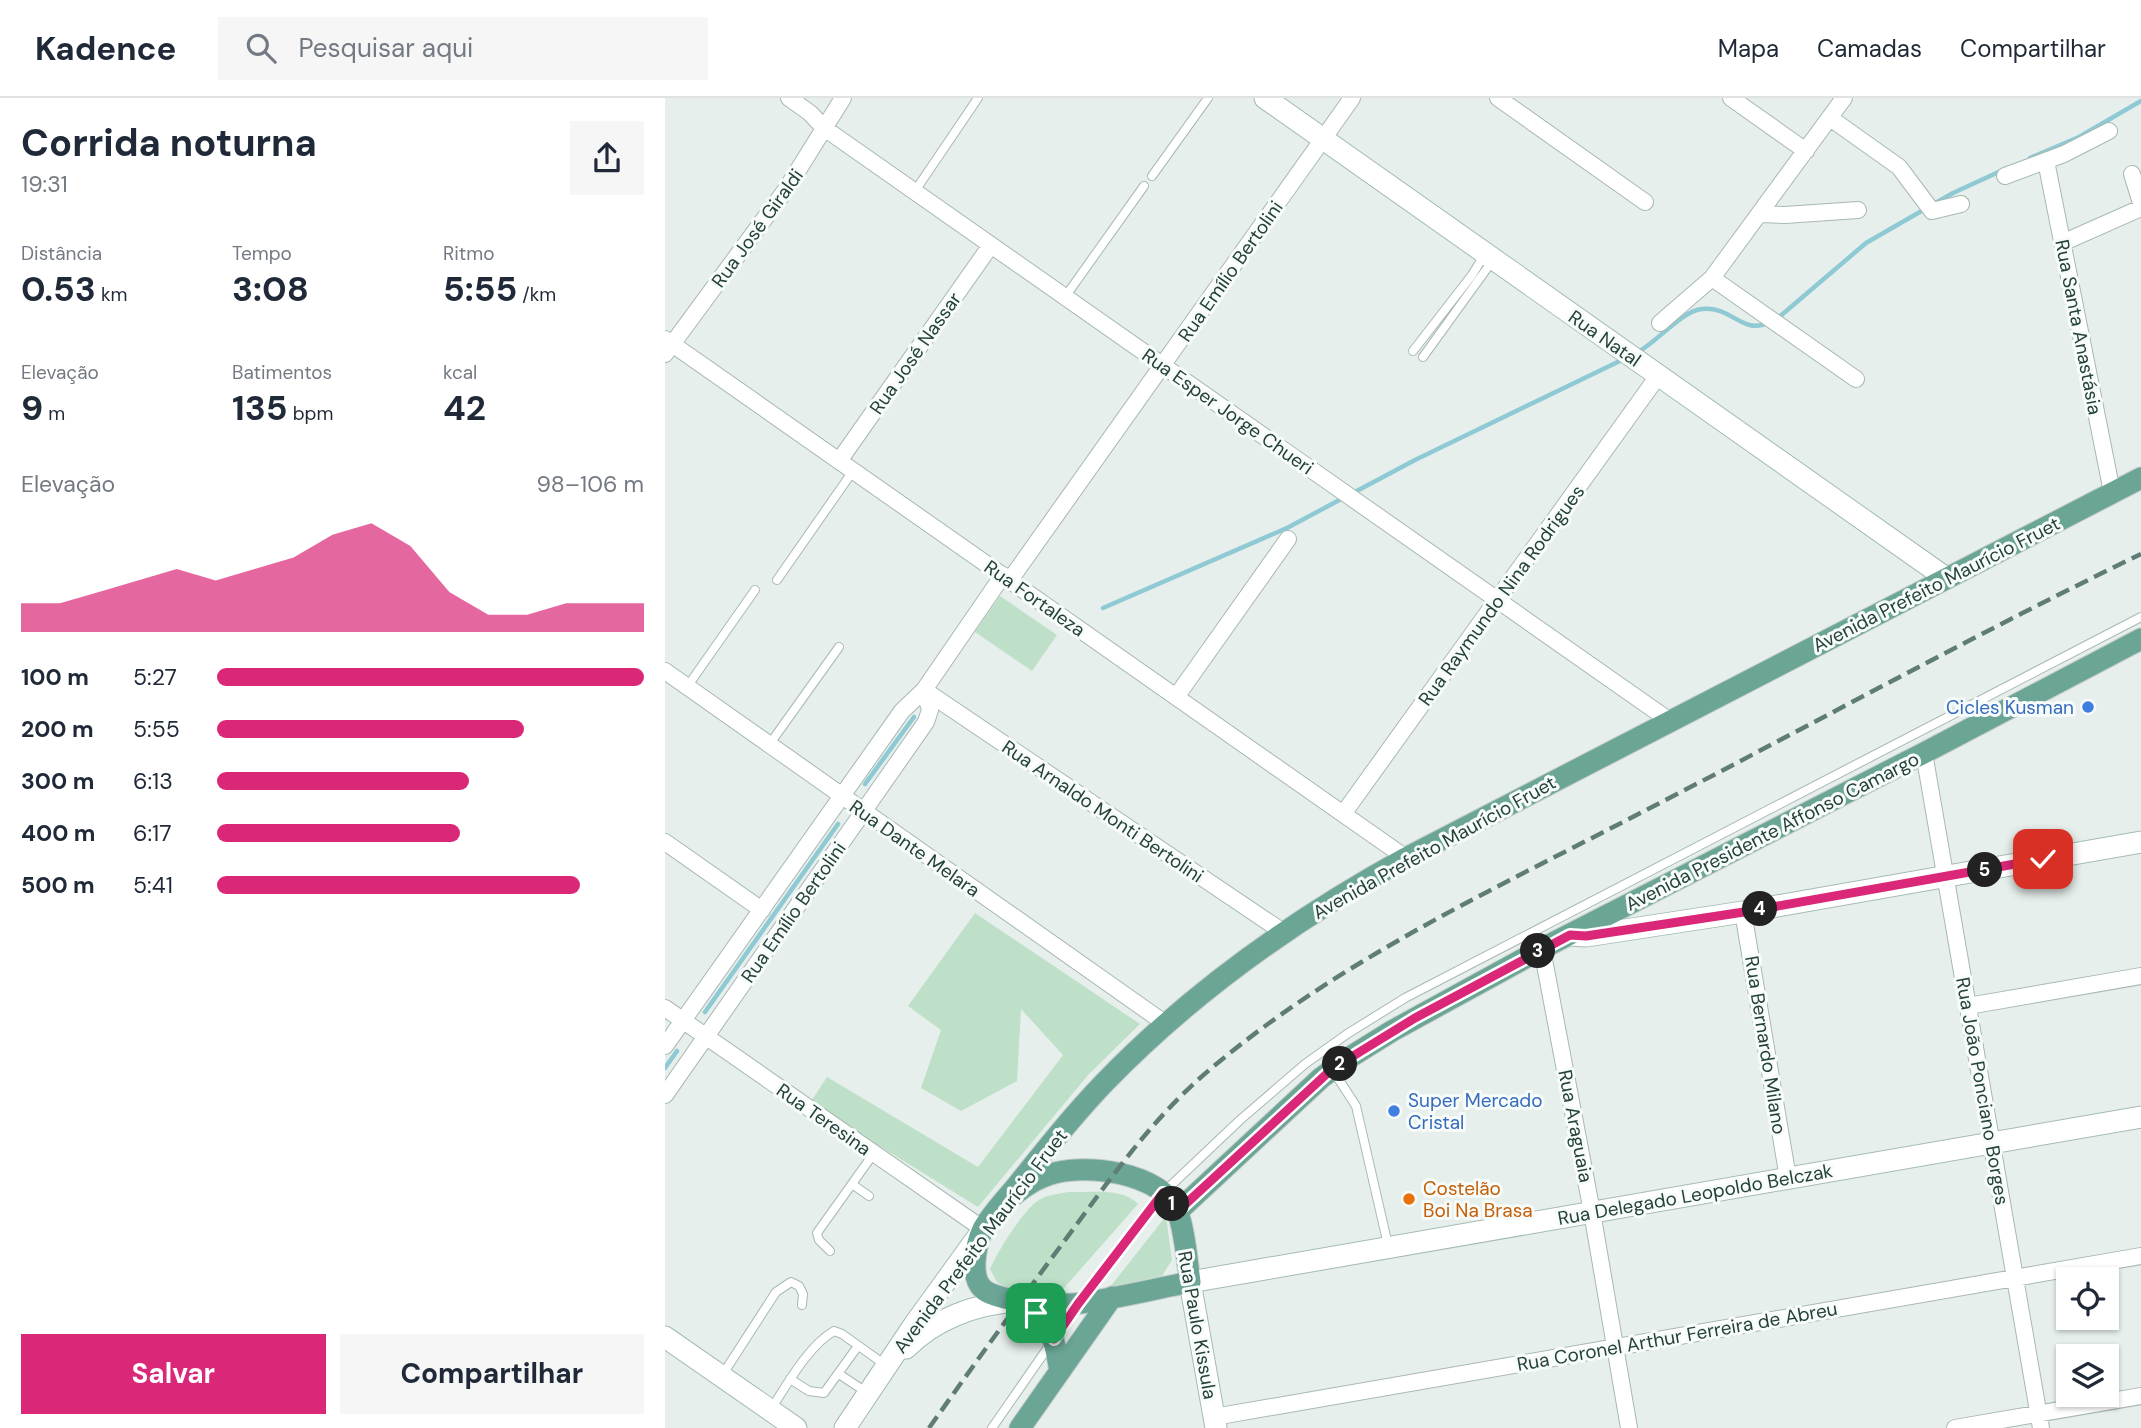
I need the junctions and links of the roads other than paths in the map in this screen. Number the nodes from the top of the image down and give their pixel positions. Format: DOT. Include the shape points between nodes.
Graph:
graph roads {
  1 [pos="789,98"];
  2 [pos="843,98"];
  3 [pos="978,98"];
  4 [pos="1208,98"];
  5 [pos="1265,98"];
  6 [pos="1352,98"];
  7 [pos="1498,98"];
  8 [pos="1731,98"];
  9 [pos="1844,98"];
  10 [pos="1830,118"];
  11 [pos="824,128"];
  12 [pos="2109,131"];
  13 [pos="1323,140"];
  14 [pos="1806,151"];
  15 [pos="2046,161"];
  16 [pos="2132,174"];
  17 [pos="1152,176"];
  18 [pos="2005,176"];
  19 [pos="1145,186"];
  20 [pos="915,191"];
  21 [pos="1645,202"];
  22 [pos="1961,204"];
  23 [pos="2141,206"];
  24 [pos="1858,210"];
  25 [pos="1760,214"];
  26 [pos="2062,243"];
  27 [pos="991,245"];
  28 [pos="1489,257"];
  29 [pos="1712,278"];
  30 [pos="1065,297"];
  31 [pos="1660,323"];
  32 [pos="667,346"];
  33 [pos="1412,351"];
  34 [pos="1423,357"];
  35 [pos="1163,365"];
  36 [pos="1643,365"];
  37 [pos="1856,379"];
  38 [pos="839,461"];
  39 [pos="853,471"];
  40 [pos="2141,478"];
  41 [pos="2112,492"];
  42 [pos="1289,539"];
  43 [pos="1006,578"];
  44 [pos="1947,578"];
  45 [pos="776,580"];
  46 [pos="755,590"];
  47 [pos="1497,600"];
  48 [pos="2141,617"];
  49 [pos="2141,639"];
  50 [pos="839,647"];
  51 [pos="665,671"];
  52 [pos="687,687"];
  53 [pos="924,690"];
  54 [pos="1176,697"];
  55 [pos="1670,721"];
  56 [pos="769,745"];
  57 [pos="1924,754"];
  58 [pos="842,796"];
  59 [pos="864,811"];
  60 [pos="1343,814"];
  61 [pos="665,842"];
  62 [pos="2141,842"];
  63 [pos="1406,858"];
  64 [pos="1945,877"];
  65 [pos="762,910"];
  66 [pos="1744,912"];
  67 [pos="1283,932"];
  68 [pos="1570,935"];
  69 [pos="1542,949"];
  70 [pos="2141,976"];
  71 [pos="1968,1006"];
  72 [pos="665,1008"];
  73 [pos="683,1021"];
  74 [pos="1166,1024"];
  75 [pos="706,1037"];
  76 [pos="665,1046"];
  77 [pos="1332,1069"];
  78 [pos="665,1095"];
  79 [pos="2141,1117"];
  80 [pos="1992,1143"];
  81 [pos="874,1153"];
  82 [pos="1788,1178"];
  83 [pos="852,1184"];
  84 [pos="1163,1193"];
  85 [pos="869,1196"];
  86 [pos="1003,1204"];
  87 [pos="1178,1211"];
  88 [pos="1592,1212"];
  89 [pos="983,1229"];
  90 [pos="1389,1248"];
  91 [pos="830,1251"];
  92 [pos="2141,1256"];
  93 [pos="2015,1278"];
  94 [pos="1190,1282"];
  95 [pos="1112,1297"];
  96 [pos="1019,1301"];
  97 [pos="1078,1304"];
  98 [pos="802,1305"];
  99 [pos="665,1337"];
  100 [pos="1054,1339"];
  101 [pos="858,1346"];
  102 [pos="1615,1347"];
  103 [pos="883,1370"];
  104 [pos="1060,1371"];
  105 [pos="839,1374"];
  106 [pos="721,1376"];
  107 [pos="790,1379"];
  108 [pos="868,1393"];
  109 [pos="2141,1396"];
  110 [pos="770,1410"];
  111 [pos="2040,1421"];
  112 [pos="1215,1422"];
  113 [pos="796,1428"];
  114 [pos="845,1428"];
  115 [pos="992,1428"];
  116 [pos="1020,1428"];
  117 [pos="1629,1428"];
  118 [pos="1955,1428"];
  1 -- 11 [label="street, Rua Esper Jorge Chueri"];
  2 -- 11 [label="street, Rua José Giraldi"];
  3 -- 20 [label="lane"];
  4 -- 17 [label="lane"];
  5 -- 13 [label="street, Rua Natal"];
  6 -- 13 [label="street, Rua Emílio Bertolini"];
  7 -- 21 [label="street"];
  8 -- 14 [label="street"];
  9 -- 10 [label="street"];
  10 -- 14 [label="street"];
  10 -- 22 [label="street" via="1899,167 1927,205"];
  11 -- 20 [label="street, Rua Esper Jorge Chueri"];
  11 -- 32 [label="street, Rua José Giraldi" via="787,188"];
  12 -- 15 [label="street"];
  13 -- 28 [label="street, Rua Natal"];
  13 -- 35 [label="street, Rua Emílio Bertolini"];
  14 -- 25 [label="street"];
  15 -- 18 [label="street"];
  15 -- 26 [label="street, Rua Santa Anastásia"];
  16 -- 23 [label="street"];
  19 -- 30 [label="lane"];
  20 -- 27 [label="street, Rua Esper Jorge Chueri"];
  23 -- 26 [label="street"];
  24 -- 25 [label="street"];
  25 -- 29 [label="street"];
  26 -- 41 [label="street, Rua Santa Anastásia"];
  27 -- 30 [label="street, Rua Esper Jorge Chueri"];
  27 -- 38 [label="street, Rua José Nassar"];
  28 -- 33 [label="lane"];
  28 -- 34 [label="lane"];
  28 -- 36 [label="street, Rua Natal"];
  29 -- 31 [label="street"];
  29 -- 37 [label="street"];
  30 -- 35 [label="street, Rua Esper Jorge Chueri"];
  32 -- 38 [label="street, Rua Fortaleza"];
  35 -- 43 [label="street, Rua Emílio Bertolini"];
  35 -- 47 [label="street, Rua Esper Jorge Chueri"];
  36 -- 44 [label="street, Rua Natal"];
  36 -- 47 [label="street, Rua Raymundo Nina Rodrigues"];
  38 -- 39 [label="street, Rua Fortaleza"];
  39 -- 43 [label="street, Rua Fortaleza"];
  39 -- 45 [label="lane"];
  40 -- 41 [label="main road, Avenida Prefeito Maurício Fruet"];
  41 -- 44 [label="main road, Avenida Prefeito Maurício Fruet"];
  42 -- 54 [label="street"];
  43 -- 53 [label="street, Rua Emílio Bertolini"];
  43 -- 54 [label="street, Rua Fortaleza"];
  44 -- 55 [label="main road, Avenida Prefeito Maurício Fruet"];
  46 -- 52 [label="lane"];
  47 -- 55 [label="street, Rua Esper Jorge Chueri"];
  47 -- 60 [label="street, Rua Raymundo Nina Rodrigues"];
  48 -- 84 [label="lane" via="1405,998 1305,1064"];
  49 -- 57 [label="main road, Avenida Presidente Affonso Camargo"];
  50 -- 56 [label="lane"];
  51 -- 52 [label="street, Rua Dante Melara"];
  52 -- 56 [label="street, Rua Dante Melara"];
  53 -- 58 [label="street, Rua Emílio Bertolini" via="905,707"];
  53 -- 59 [label="street, Rua Emílio Bertolini" via="929,715"];
  53 -- 67 [label="street, Rua Arnaldo Monti Bertolini"];
  54 -- 60 [label="street, Rua Fortaleza"];
  55 -- 63 [label="main road, Avenida Prefeito Maurício Fruet"];
  56 -- 58 [label="street, Rua Dante Melara"];
  57 -- 64 [label="street, Rua João Ponciano Borges"];
  57 -- 68 [label="main road, Avenida Presidente Affonso Camargo"];
  58 -- 59 [label="street, Rua Dante Melara"];
  58 -- 65 [label="street, Rua Emílio Bertolini"];
  59 -- 74 [label="street, Rua Dante Melara"];
  59 -- 75 [label="street, Rua Emílio Bertolini"];
  60 -- 63 [label="street, Rua Fortaleza"];
  61 -- 65 [label="street"];
  62 -- 64 [label="street"];
  63 -- 67 [label="main road, Avenida Prefeito Maurício Fruet"];
  64 -- 66 [label="street"];
  64 -- 71 [label="street, Rua João Ponciano Borges"];
  65 -- 73 [label="street, Rua Emílio Bertolini"];
  66 -- 68 [label="street"];
  66 -- 82 [label="street, Rua Bernardo Milano"];
  67 -- 74 [label="main road, Avenida Prefeito Maurício Fruet"];
  68 -- 69 [label="main road, Avenida Presidente Affonso Camargo"];
  69 -- 77 [label="main road, Avenida Presidente Affonso Camargo" via="1403,1024"];
  69 -- 88 [label="street, Rua Araguaia"];
  70 -- 71 [label="street"];
  71 -- 80 [label="street, Rua João Ponciano Borges"];
  72 -- 73 [label="street, Rua Teresina"];
  73 -- 75 [label="street, Rua Teresina"];
  73 -- 76 [label="street, Rua Emílio Bertolini"];
  74 -- 86 [label="main road, Avenida Prefeito Maurício Fruet" via="1073,1116"];
  75 -- 78 [label="street, Rua Emílio Bertolini"];
  75 -- 81 [label="street, Rua Teresina"];
  77 -- 87 [label="main road, Avenida Presidente Affonso Camargo"];
  77 -- 90 [label="lane" via="1356,1106"];
  79 -- 80 [label="street, Rua Delegado Leopoldo Belczak"];
  80 -- 82 [label="street, Rua Delegado Leopoldo Belczak"];
  80 -- 93 [label="street, Rua João Ponciano Borges"];
  81 -- 83 [label="lane"];
  81 -- 89 [label="street, Rua Teresina"];
  82 -- 88 [label="street, Rua Delegado Leopoldo Belczak"];
  83 -- 85 [label="lane"];
  83 -- 91 [label="lane" via="817,1233"];
  84 -- 86 [label="main road" via="1136,1177 1116,1172 1064,1171 1035,1180"];
  84 -- 87 [label="main road"];
  84 -- 97 [label="lane"];
  86 -- 89 [label="main road, Avenida Prefeito Maurício Fruet"];
  87 -- 94 [label="main road, Rua Paulo Kissula"];
  88 -- 90 [label="street, Rua Delegado Leopoldo Belczak"];
  88 -- 102 [label="street, Rua Araguaia"];
  89 -- 96 [label="main road, Rua Delegado Leopoldo Belczak" via="975,1262 977,1281 992,1295"];
  89 -- 103 [label="street, Avenida Prefeito Maurício Fruet"];
  90 -- 94 [label="street, Rua Delegado Leopoldo Belczak"];
  92 -- 93 [label="street, Rua Coronel Arthur Ferreira de Abreu"];
  93 -- 102 [label="street, Rua Coronel Arthur Ferreira de Abreu"];
  93 -- 111 [label="street, Rua João Ponciano Borges"];
  94 -- 95 [label="main road, Rua Delegado Leopoldo Belczak"];
  94 -- 112 [label="street, Rua Paulo Kissula"];
  95 -- 97 [label="main road, Rua Delegado Leopoldo Belczak"];
  95 -- 104 [label="main road"];
  96 -- 97 [label="main road, Rua Delegado Leopoldo Belczak"];
  96 -- 100 [label="main road" via="1046,1323"];
  96 -- 103 [label="street" via="950,1317"];
  97 -- 100 [label="lane"];
  98 -- 106 [label="lane" via="799,1286 784,1284"];
  99 -- 106 [label="street"];
  100 -- 104 [label="main road"];
  100 -- 115 [label="lane"];
  101 -- 103 [label="lane"];
  101 -- 105 [label="lane"];
  101 -- 107 [label="lane" via="834,1331"];
  102 -- 112 [label="street, Rua Coronel Arthur Ferreira de Abreu"];
  102 -- 117 [label="street, Rua Araguaia"];
  103 -- 108 [label="street, Avenida Prefeito Maurício Fruet"];
  104 -- 116 [label="main road"];
  105 -- 107 [label="lane" via="820,1394"];
  105 -- 108 [label="lane"];
  106 -- 110 [label="street"];
  107 -- 110 [label="lane"];
  108 -- 114 [label="street, Avenida Prefeito Maurício Fruet"];
  109 -- 111 [label="street"];
  110 -- 113 [label="street"];
  111 -- 118 [label="street"];
}
